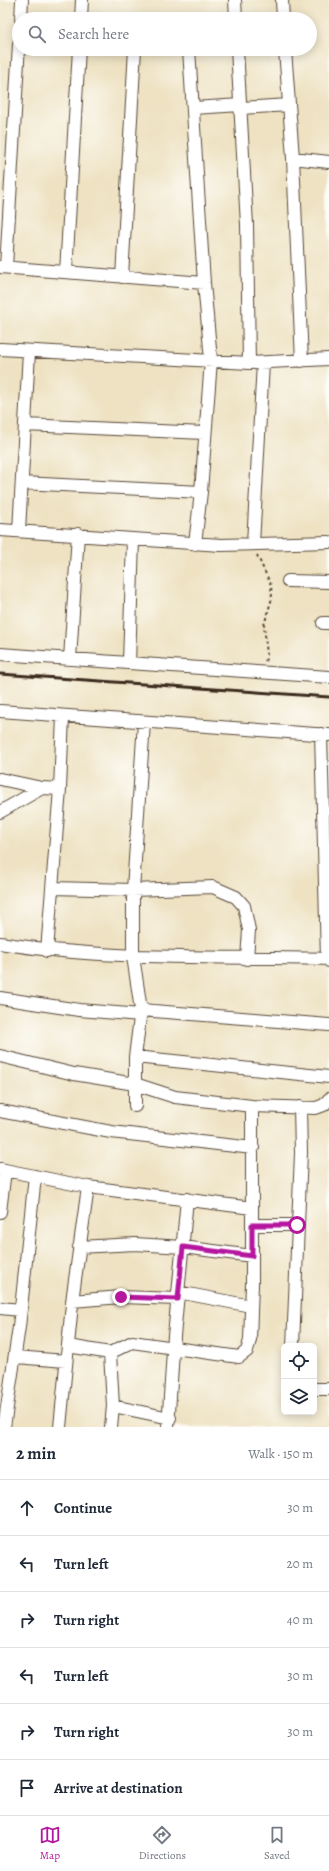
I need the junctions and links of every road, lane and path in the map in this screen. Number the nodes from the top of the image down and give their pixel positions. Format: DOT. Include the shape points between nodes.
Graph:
graph roads {
  1 [pos="22,0"];
  2 [pos="82,0"];
  3 [pos="234,0"];
  4 [pos="282,0"];
  5 [pos="21,12"];
  6 [pos="81,12"];
  7 [pos="235,12"];
  8 [pos="283,12"];
  9 [pos="18,56"];
  10 [pos="79,56"];
  11 [pos="135,56"];
  12 [pos="189,56"];
  13 [pos="237,56"];
  14 [pos="286,56"];
  15 [pos="289,105"];
  16 [pos="241,107"];
  17 [pos="193,108"];
  18 [pos="293,158"];
  19 [pos="329,162"];
  20 [pos="3,267"];
  21 [pos="66,272"];
  22 [pos="122,277"];
  23 [pos="204,283"];
  24 [pos="0,349"];
  25 [pos="29,352"];
  26 [pos="329,359"];
  27 [pos="211,360"];
  28 [pos="302,361"];
  29 [pos="249,363"];
  30 [pos="263,363"];
  31 [pos="25,425"];
  32 [pos="204,433"];
  33 [pos="22,483"];
  34 [pos="201,492"];
  35 [pos="0,530"];
  36 [pos="19,531"];
  37 [pos="78,534"];
  38 [pos="133,540"];
  39 [pos="329,542"];
  40 [pos="194,544"];
  41 [pos="254,544"];
  42 [pos="288,581"];
  43 [pos="329,582"];
  44 [pos="0,654"];
  45 [pos="70,660"];
  46 [pos="129,663"];
  47 [pos="263,673"];
  48 [pos="329,677"];
  49 [pos="0,711"];
  50 [pos="63,716"];
  51 [pos="144,722"];
  52 [pos="325,735"];
  53 [pos="0,779"];
  54 [pos="42,788"];
  55 [pos="60,788"];
  56 [pos="0,812"];
  57 [pos="52,888"];
  58 [pos="133,890"];
  59 [pos="0,943"];
  60 [pos="47,951"];
  61 [pos="133,956"];
  62 [pos="247,959"];
  63 [pos="328,960"];
  64 [pos="0,998"];
  65 [pos="141,1012"];
  66 [pos="329,1025"];
  67 [pos="0,1056"];
  68 [pos="135,1057"];
  69 [pos="329,1077"];
  70 [pos="135,1084"];
  71 [pos="328,1101"];
  72 [pos="135,1106"];
  73 [pos="252,1106"];
  74 [pos="300,1107"];
  75 [pos="0,1111"];
  76 [pos="253,1148"];
  77 [pos="3,1170"];
  78 [pos="35,1176"];
  79 [pos="88,1187"];
  80 [pos="187,1199"];
  81 [pos="252,1208"];
  82 [pos="0,1212"];
  83 [pos="252,1225"];
  84 [pos="297,1225"];
  85 [pos="79,1247"];
  86 [pos="183,1247"];
  87 [pos="252,1256"];
  88 [pos="178,1296"];
  89 [pos="72,1302"];
  90 [pos="251,1306"];
  91 [pos="0,1308"];
  92 [pos="21,1310"];
  93 [pos="293,1343"];
  94 [pos="68,1346"];
  95 [pos="174,1348"];
  96 [pos="110,1353"];
  97 [pos="15,1357"];
  98 [pos="66,1361"];
  99 [pos="317,1389"];
  100 [pos="329,1389"];
  101 [pos="4,1406"];
  102 [pos="113,1406"];
  103 [pos="169,1422"];
  104 [pos="4,1427"];
  105 [pos="60,1427"];
  106 [pos="110,1427"];
  1 -- 5 [label="street"];
  2 -- 6 [label="street"];
  3 -- 7 [label="street"];
  4 -- 8 [label="street"];
  9 -- 20 [label="street"];
  10 -- 21 [label="street"];
  11 -- 22 [label="street"];
  12 -- 17 [label="street"];
  13 -- 16 [label="street"];
  14 -- 15 [label="street"];
  15 -- 16 [label="street"];
  15 -- 18 [label="street"];
  16 -- 17 [label="street"];
  16 -- 29 [label="street" via="247,225"];
  17 -- 23 [label="street"];
  18 -- 19 [label="street"];
  18 -- 28 [label="street"];
  20 -- 21 [label="street"];
  21 -- 22 [label="street"];
  22 -- 23 [label="street"];
  23 -- 27 [label="street"];
  24 -- 25 [label="street"];
  25 -- 27 [label="street"];
  25 -- 31 [label="street"];
  26 -- 28 [label="street"];
  27 -- 29 [label="street"];
  27 -- 32 [label="street"];
  28 -- 30 [label="street"];
  29 -- 30 [label="street"];
  30 -- 41 [label="street"];
  31 -- 32 [label="street"];
  31 -- 33 [label="street"];
  32 -- 34 [label="street"];
  33 -- 34 [label="street"];
  33 -- 36 [label="street"];
  34 -- 40 [label="street"];
  35 -- 36 [label="street"];
  36 -- 37 [label="street"];
  37 -- 38 [label="street"];
  37 -- 45 [label="street"];
  38 -- 40 [label="street"];
  38 -- 46 [label="street"];
  39 -- 41 [label="street"];
  40 -- 41 [label="street"];
  41 -- 47 [label="path" via="271,585 272,598 264,625 266,655"];
  42 -- 43 [label="street"];
  44 -- 45 [label="street"];
  45 -- 46 [label="street"];
  46 -- 47 [label="street"];
  47 -- 48 [label="street"];
  49 -- 50 [label="street"];
  50 -- 51 [label="street"];
  50 -- 55 [label="street"];
  51 -- 52 [label="street"];
  51 -- 58 [label="street"];
  52 -- 63 [label="street"];
  53 -- 54 [label="street"];
  54 -- 55 [label="street"];
  54 -- 56 [label="street"];
  55 -- 57 [label="street"];
  57 -- 58 [label="street"];
  57 -- 60 [label="street"];
  58 -- 61 [label="street"];
  58 -- 62 [label="street" via="213,887 236,897 244,906 249,930"];
  59 -- 60 [label="street"];
  60 -- 61 [label="street"];
  61 -- 62 [label="street"];
  61 -- 65 [label="street"];
  62 -- 63 [label="street"];
  64 -- 65 [label="street" via="79,1010"];
  65 -- 66 [label="street"];
  65 -- 68 [label="street"];
  67 -- 70 [label="street" via="74,1074"];
  68 -- 69 [label="street"];
  68 -- 70 [label="street"];
  70 -- 72 [label="street"];
  70 -- 73 [label="street" via="175,1097"];
  71 -- 74 [label="street" via="316,1108"];
  73 -- 74 [label="street"];
  73 -- 76 [label="street"];
  74 -- 84 [label="street" via="301,1153"];
  75 -- 76 [label="street" via="111,1132"];
  76 -- 81 [label="street"];
  77 -- 78 [label="street"];
  77 -- 82 [label="street"];
  78 -- 79 [label="street"];
  78 -- 92 [label="street"];
  79 -- 80 [label="street"];
  79 -- 85 [label="street"];
  80 -- 81 [label="street"];
  80 -- 86 [label="street"];
  81 -- 83 [label="street"];
  83 -- 84 [label="street"];
  83 -- 87 [label="street"];
  84 -- 93 [label="street"];
  85 -- 86 [label="street" via="135,1244"];
  85 -- 89 [label="street"];
  86 -- 87 [label="street"];
  86 -- 88 [label="street"];
  87 -- 90 [label="street"];
  88 -- 89 [label="street" via="121,1297"];
  88 -- 90 [label="street"];
  88 -- 95 [label="street"];
  89 -- 94 [label="street"];
  90 -- 95 [label="street" via="247,1352 239,1356"];
  91 -- 92 [label="street"];
  92 -- 97 [label="street"];
  94 -- 96 [label="street"];
  94 -- 98 [label="street"];
  95 -- 96 [label="street" via="132,1342"];
  95 -- 103 [label="street"];
  96 -- 102 [label="street"];
  97 -- 98 [label="street"];
  97 -- 101 [label="street"];
  98 -- 105 [label="street"];
  99 -- 100 [label="street"];
  101 -- 104 [label="street"];
  102 -- 103 [label="street"];
  102 -- 106 [label="street"];
}
